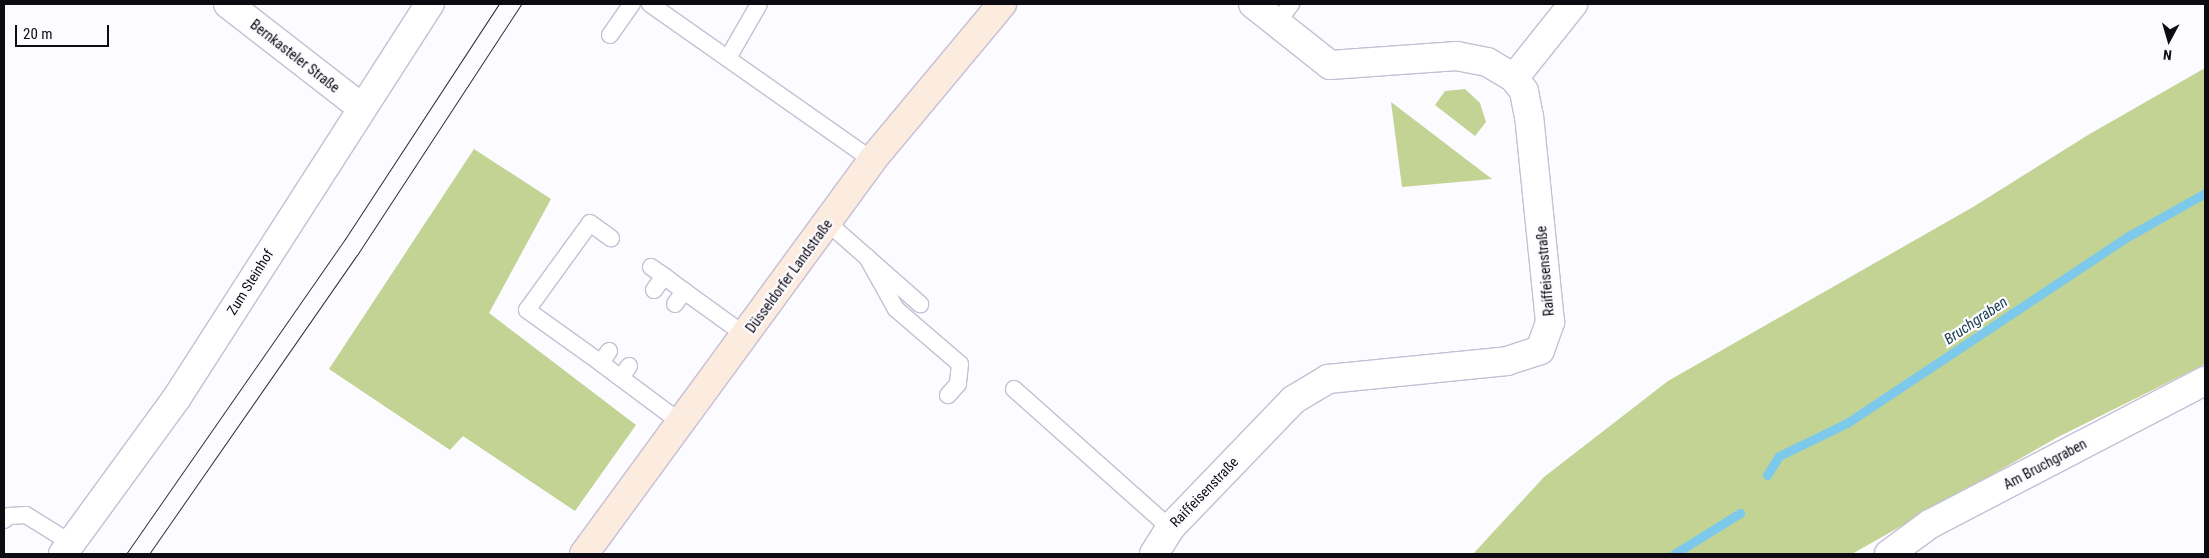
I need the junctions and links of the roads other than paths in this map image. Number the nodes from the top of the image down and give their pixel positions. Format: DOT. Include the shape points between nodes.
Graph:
graph roads {
  1 [pos="228,4"];
  2 [pos="430,4"];
  3 [pos="632,4"];
  4 [pos="650,4"];
  5 [pos="759,4"];
  6 [pos="1002,4"];
  7 [pos="1252,4"];
  8 [pos="1573,4"];
  9 [pos="1283,14"];
  10 [pos="610,35"];
  11 [pos="728,58"];
  12 [pos="1514,78"];
  13 [pos="361,107"];
  14 [pos="872,160"];
  15 [pos="828,223"];
  16 [pos="611,238"];
  17 [pos="867,257"];
  18 [pos="651,267"];
  19 [pos="664,276"];
  20 [pos="654,290"];
  21 [pos="920,304"];
  22 [pos="745,335"];
  23 [pos="2205,381"];
  24 [pos="1014,389"];
  25 [pos="948,395"];
  26 [pos="680,422"];
  27 [pos="4,520"];
  28 [pos="1170,528"];
  29 [pos="67,548"];
  30 [pos="584,554"];
  31 [pos="1154,554"];
  32 [pos="1889,554"];
  1 -- 13 [label="street, Bernkasteler Straße"];
  2 -- 13 [label="street, Zum Steinhof"];
  3 -- 10 [label="lane"];
  4 -- 11 [label="lane"];
  5 -- 11 [label="lane"];
  6 -- 14 [label="main road, Düsseldorfer Landstraße"];
  7 -- 9 [label="street"];
  8 -- 12 [label="street"];
  9 -- 12 [label="street" via="1330,64 1457,56 1487,62"];
  11 -- 14 [label="lane"];
  12 -- 28 [label="street, Raiffeisenstraße" via="1524,91 1529,117 1550,322 1540,350 1507,361 1328,379 1293,400"];
  13 -- 29 [label="street, Zum Steinhof" via="176,399"];
  14 -- 15 [label="main road, Düsseldorfer Landstraße"];
  15 -- 17 [label="lane"];
  15 -- 22 [label="main road, Düsseldorfer Landstraße"];
  16 -- 26 [label="lane" via="590,223 527,310 605,357"];
  17 -- 21 [label="lane"];
  17 -- 25 [label="lane" via="896,309 960,364 958,384"];
  18 -- 19 [label="lane"];
  19 -- 20 [label="lane"];
  19 -- 22 [label="lane" via="679,298"];
  22 -- 26 [label="main road, Düsseldorfer Landstraße"];
  23 -- 32 [label="street, Am Bruchgraben" via="1930,524"];
  24 -- 28 [label="lane"];
  26 -- 30 [label="main road, Düsseldorfer Landstraße"];
  27 -- 29 [label="lane" via="9,516 26,515"];
  28 -- 31 [label="street, Raiffeisenstraße"];
}
